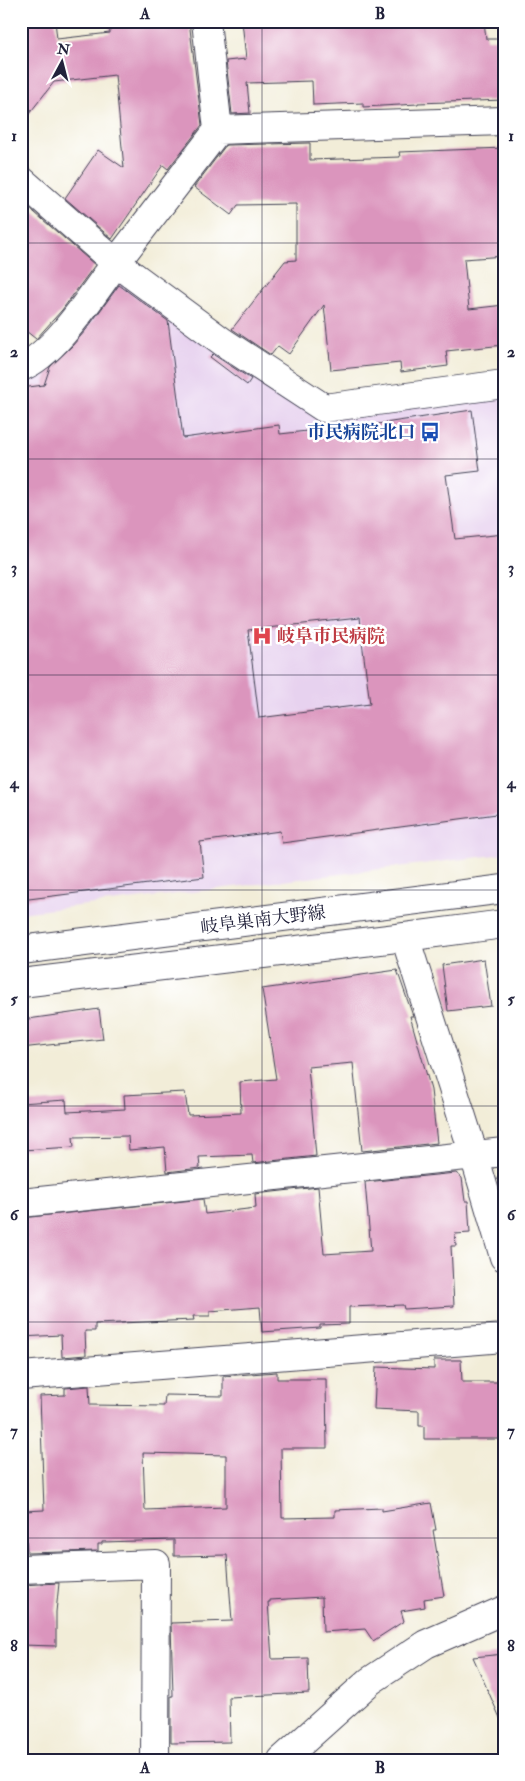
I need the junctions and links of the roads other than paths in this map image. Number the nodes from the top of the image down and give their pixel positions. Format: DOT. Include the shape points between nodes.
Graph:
graph roads {
  1 [pos="206,21"];
  2 [pos="504,121"];
  3 [pos="218,130"];
  4 [pos="21,180"];
  5 [pos="116,262"];
  6 [pos="21,367"];
  7 [pos="504,384"];
  8 [pos="504,889"];
  9 [pos="504,924"];
  10 [pos="405,937"];
  11 [pos="21,950"];
  12 [pos="21,982"];
  13 [pos="504,1152"];
  14 [pos="474,1155"];
  15 [pos="21,1203"];
  16 [pos="504,1257"];
  17 [pos="504,1338"];
  18 [pos="21,1376"];
  19 [pos="21,1569"];
  20 [pos="504,1610"];
  21 [pos="155,1760"];
  22 [pos="282,1760"];
  1 -- 3 [label="street"];
  2 -- 3 [label="street"];
  3 -- 5 [label="street"];
  4 -- 5 [label="street"];
  5 -- 6 [label="street" via="69,326 47,349"];
  5 -- 7 [label="street" via="223,342 324,408"];
  8 -- 11 [label="street, 岐阜巣南大野線"];
  9 -- 10 [label="street, 岐阜巣南大野線"];
  10 -- 12 [label="street, 岐阜巣南大野線"];
  10 -- 14 [label="street"];
  13 -- 14 [label="street"];
  14 -- 15 [label="street"];
  14 -- 16 [label="street"];
  17 -- 18 [label="street"];
  19 -- 21 [label="street" via="156,1564"];
  20 -- 22 [label="street" via="426,1644 370,1682"];
}
